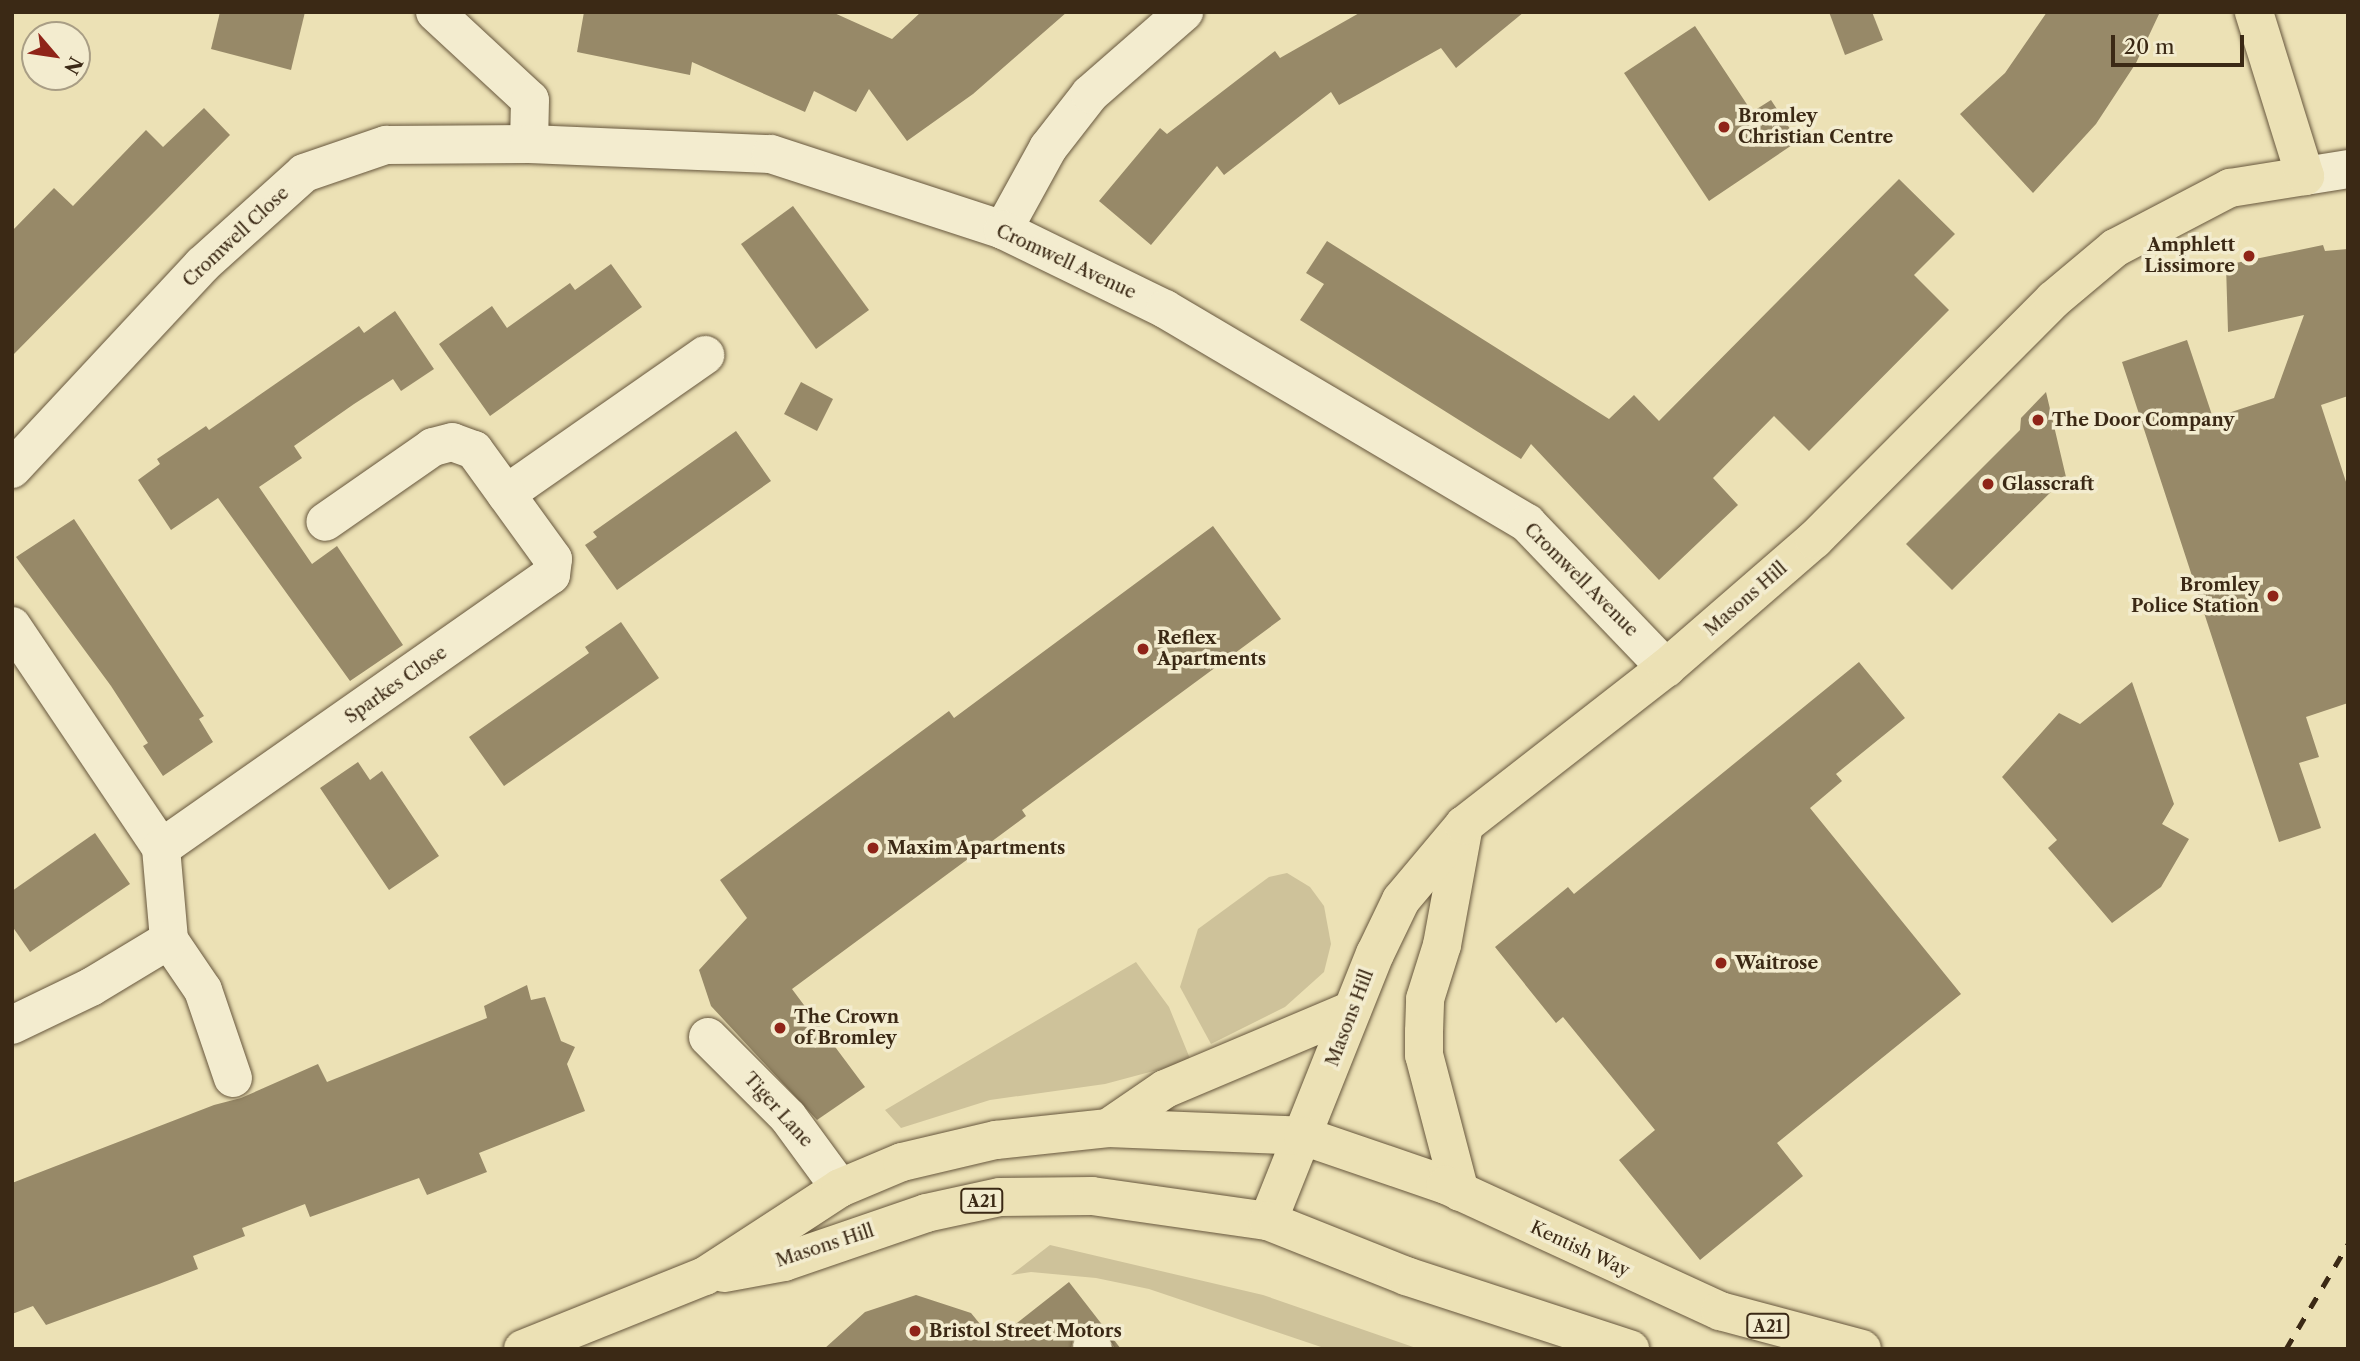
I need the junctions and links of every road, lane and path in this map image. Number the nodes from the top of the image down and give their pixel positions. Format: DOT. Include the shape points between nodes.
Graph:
graph roads {
  1 [pos="435,12"];
  2 [pos="1184,12"];
  3 [pos="2254,12"];
  4 [pos="529,144"];
  5 [pos="2348,169"];
  6 [pos="2305,176"];
  7 [pos="1003,230"];
  8 [pos="705,355"];
  9 [pos="12,469"];
  10 [pos="506,494"];
  11 [pos="325,522"];
  12 [pos="12,626"];
  13 [pos="1666,668"];
  14 [pos="1464,825"];
  15 [pos="161,848"];
  16 [pos="169,940"];
  17 [pos="1352,1010"];
  18 [pos="12,1025"];
  19 [pos="708,1037"];
  20 [pos="233,1078"];
  21 [pos="1108,1128"];
  22 [pos="1303,1136"];
  23 [pos="840,1188"];
  24 [pos="1460,1192"];
  25 [pos="1268,1222"];
  26 [pos="705,1276"];
  27 [pos="523,1349"];
  28 [pos="1630,1349"];
  29 [pos="1862,1349"];
  1 -- 4 [label="street" via="530,100"];
  2 -- 7 [label="street" via="1090,94 1048,148"];
  3 -- 6 [label="main road"];
  4 -- 7 [label="street, Cromwell Avenue" via="771,153"];
  4 -- 9 [label="street, Cromwell Close" via="386,145 304,173 202,265"];
  5 -- 6 [label="street"];
  6 -- 13 [label="main road, Masons Hill" via="2230,188 2115,248 2053,300 1814,540"];
  7 -- 13 [label="street, Cromwell Avenue" via="1165,309 1527,523"];
  8 -- 10 [label="street"];
  10 -- 11 [label="street, Sparkes Close" via="474,450 452,442 433,447"];
  10 -- 15 [label="street, Sparkes Close" via="553,559 551,575"];
  12 -- 15 [label="street"];
  13 -- 14 [label="main road, Masons Hill"];
  14 -- 17 [label="main road, Masons Hill" via="1401,900"];
  14 -- 24 [label="main road" via="1442,945 1425,999 1424,1032 1424,1055"];
  15 -- 16 [label="street"];
  16 -- 18 [label="street" via="91,987"];
  16 -- 20 [label="street" via="203,990"];
  17 -- 21 [label="main road" via="1166,1089"];
  17 -- 22 [label="main road, Masons Hill"];
  19 -- 23 [label="street, Tiger Lane" via="788,1118"];
  21 -- 22 [label="main road, Masons Hill / A21"];
  21 -- 23 [label="main road, Masons Hill / A21" via="996,1140 902,1162"];
  22 -- 24 [label="main road, Kentish Way / A21"];
  22 -- 25 [label="main road, Masons Hill"];
  23 -- 26 [label="main road, Masons Hill / A21"];
  24 -- 29 [label="main road, Kentish Way / A21" via="1677,1294 1792,1333"];
  25 -- 26 [label="main road, Masons Hill / A21" via="1093,1196 1000,1197 926,1213 784,1262"];
  25 -- 28 [label="main road, A21" via="1406,1276"];
  26 -- 27 [label="main road, Masons Hill / A21"];
}
